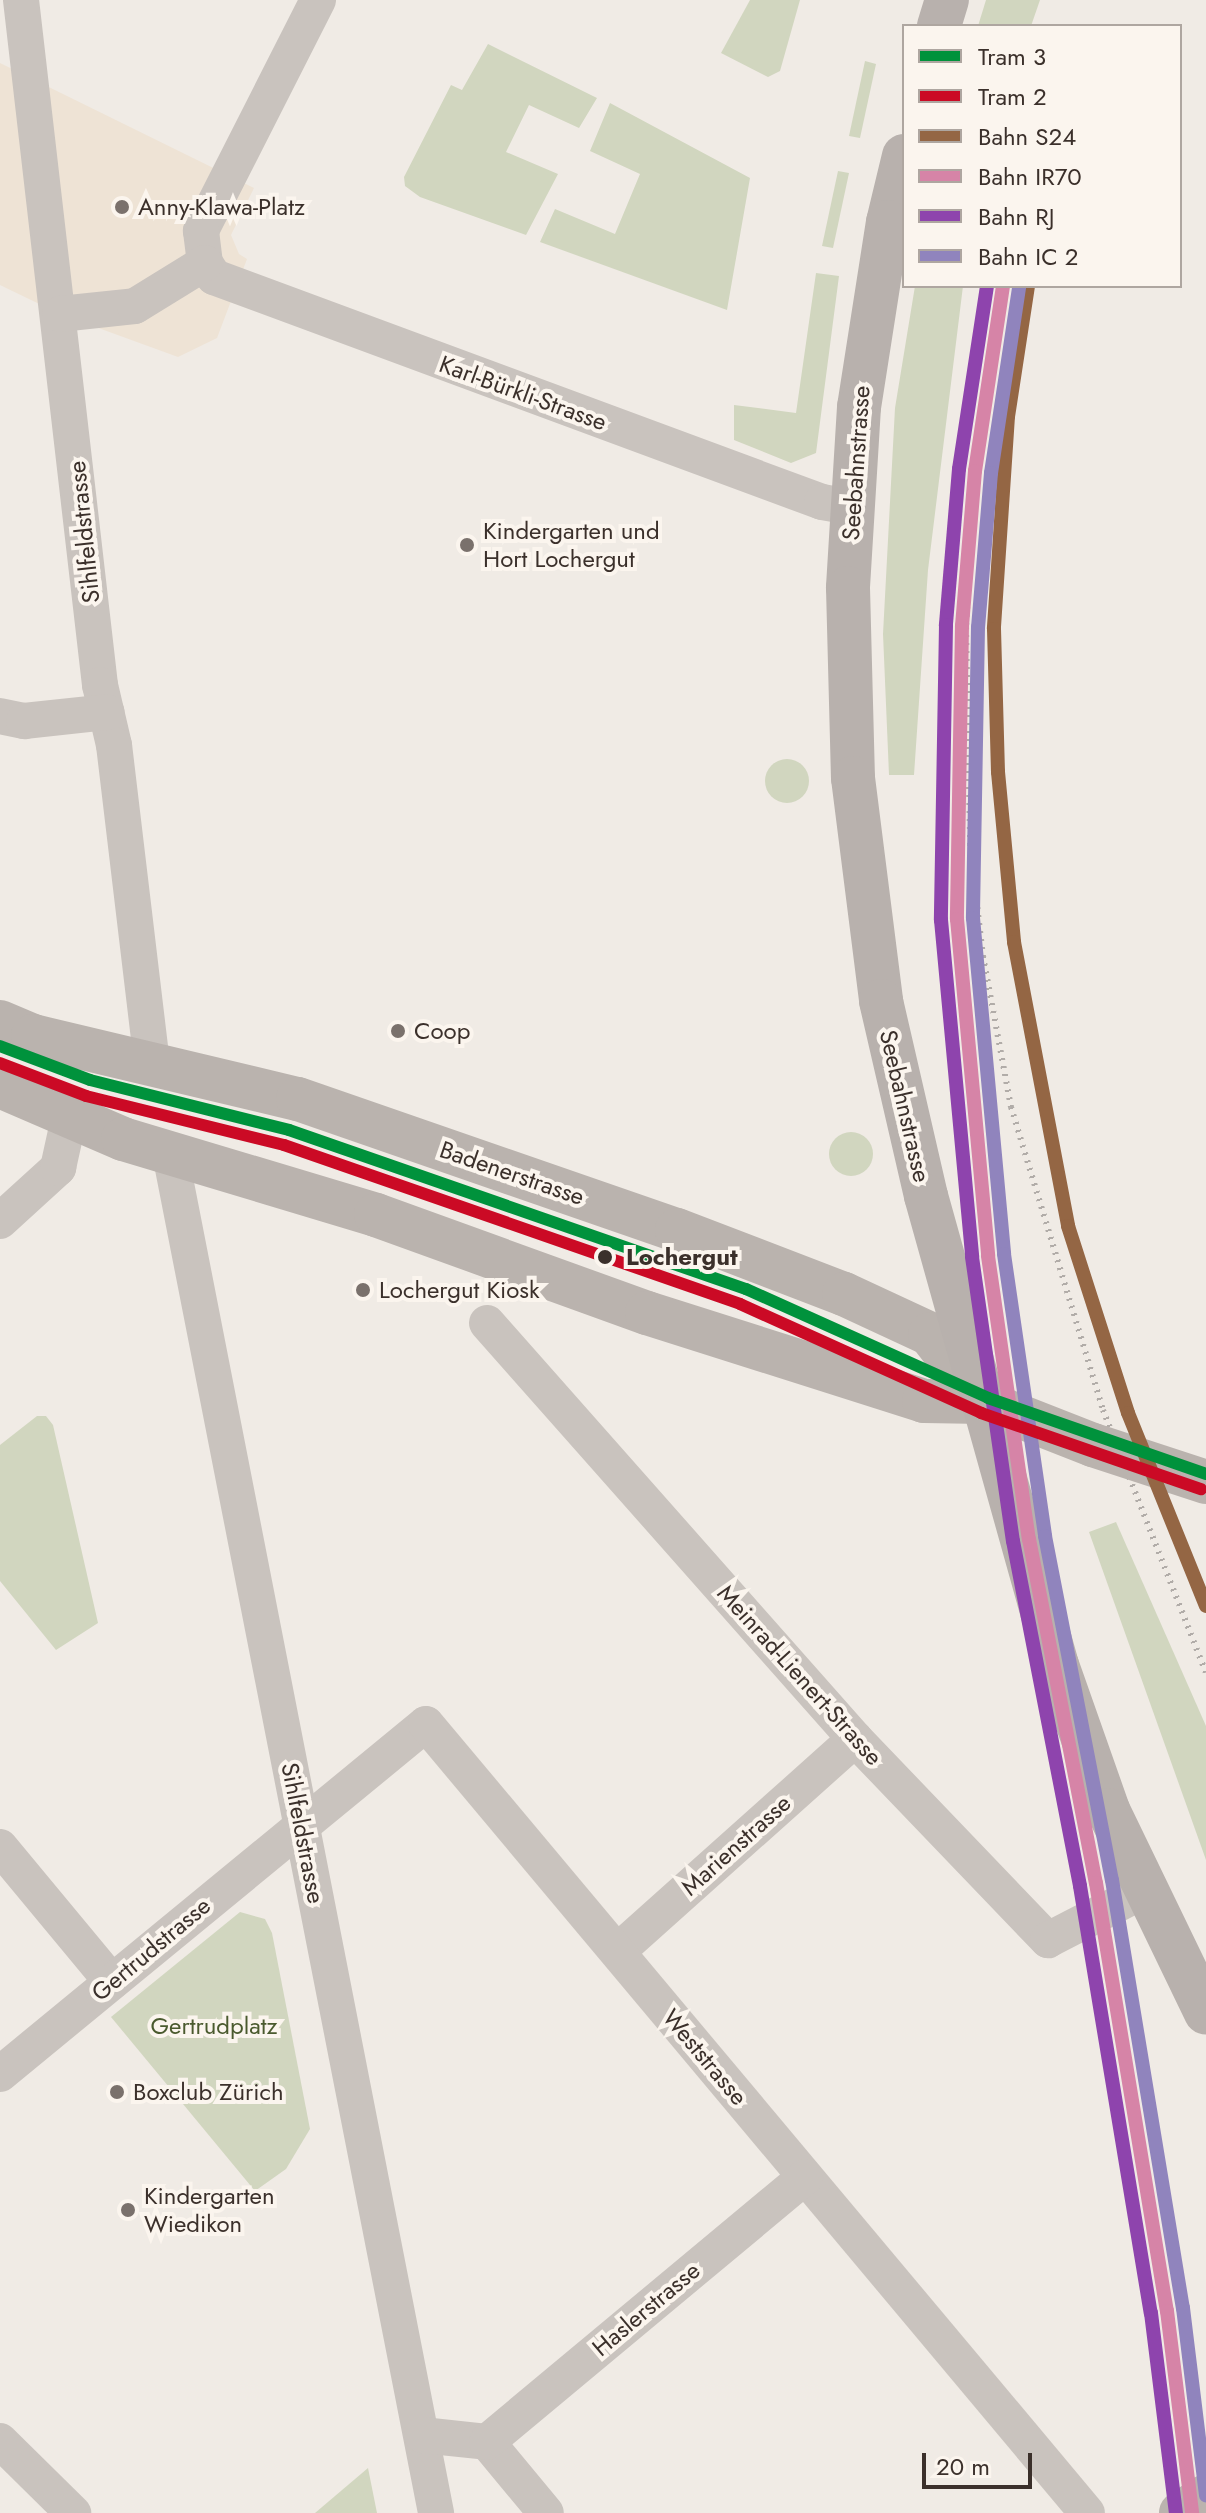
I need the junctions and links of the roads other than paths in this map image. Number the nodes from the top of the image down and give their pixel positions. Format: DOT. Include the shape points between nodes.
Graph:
graph roads {
  1 [pos="21,0"];
  2 [pos="318,0"];
  3 [pos="947,0"];
  4 [pos="940,24"];
  5 [pos="902,166"];
  6 [pos="205,263"];
  7 [pos="60,314"];
  8 [pos="851,507"];
  9 [pos="107,712"];
  10 [pos="0,716"];
  11 [pos="0,1022"];
  12 [pos="152,1063"];
  13 [pos="0,1086"];
  14 [pos="69,1118"];
  15 [pos="170,1153"];
  16 [pos="13,1210"];
  17 [pos="487,1323"];
  18 [pos="983,1402"];
  19 [pos="1206,1482"];
  20 [pos="855,1739"];
  21 [pos="301,1824"];
  22 [pos="0,1847"];
  23 [pos="1143,1891"];
  24 [pos="618,1951"];
  25 [pos="112,1982"];
  26 [pos="1206,2013"];
  27 [pos="0,2074"];
  28 [pos="805,2177"];
  29 [pos="422,2435"];
  30 [pos="0,2441"];
  31 [pos="487,2442"];
  32 [pos="1206,2496"];
  33 [pos="73,2513"];
  34 [pos="436,2513"];
  35 [pos="546,2513"];
  36 [pos="1087,2513"];
  37 [pos="1181,2513"];
  1 -- 7 [label="street, Sihlfeldstrasse"];
  2 -- 6 [label="street" via="201,231"];
  3 -- 4 [label="main road"];
  5 -- 8 [label="main road, Seebahnstrasse" via="869,333"];
  6 -- 7 [label="street" via="135,306"];
  6 -- 8 [label="street, Karl-Bürkli-Strasse" via="222,282 822,502"];
  7 -- 9 [label="street, Sihlfeldstrasse"];
  8 -- 18 [label="main road, Seebahnstrasse" via="853,778 869,929 902,1105"];
  9 -- 10 [label="street" via="24,721"];
  9 -- 12 [label="street, Sihlfeldstrasse"];
  11 -- 12 [label="street, Badenerstrasse" via="33,1036"];
  12 -- 18 [label="street, Badenerstrasse" via="298,1099 677,1230 844,1294 930,1334"];
  13 -- 14 [label="street"];
  14 -- 15 [label="street"];
  14 -- 16 [label="street" via="58,1168"];
  15 -- 18 [label="street" via="376,1215 647,1313 924,1401"];
  15 -- 21 [label="street, Sihlfeldstrasse"];
  17 -- 20 [label="street, Meinrad-Lienert-Strasse"];
  18 -- 19 [label="street, bridge"];
  18 -- 23 [label="main road, Seebahnstrasse" via="1057,1665"];
  20 -- 23 [label="street, Meinrad-Lienert-Strasse" via="1048,1940"];
  20 -- 24 [label="street, Marienstrasse"];
  21 -- 24 [label="street, Weststrasse" via="426,1724"];
  21 -- 25 [label="street, Gertrudstrasse"];
  21 -- 29 [label="street, Sihlfeldstrasse"];
  22 -- 25 [label="street"];
  23 -- 26 [label="main road, Seebahnstrasse"];
  24 -- 28 [label="street, Weststrasse"];
  25 -- 27 [label="street, Gertrudstrasse"];
  28 -- 31 [label="street, Haslerstrasse"];
  28 -- 36 [label="street, Weststrasse"];
  29 -- 31 [label="street"];
  29 -- 34 [label="street, Sihlfeldstrasse"];
  30 -- 33 [label="street"];
  31 -- 35 [label="street"];
  32 -- 37 [label="street"];
}
